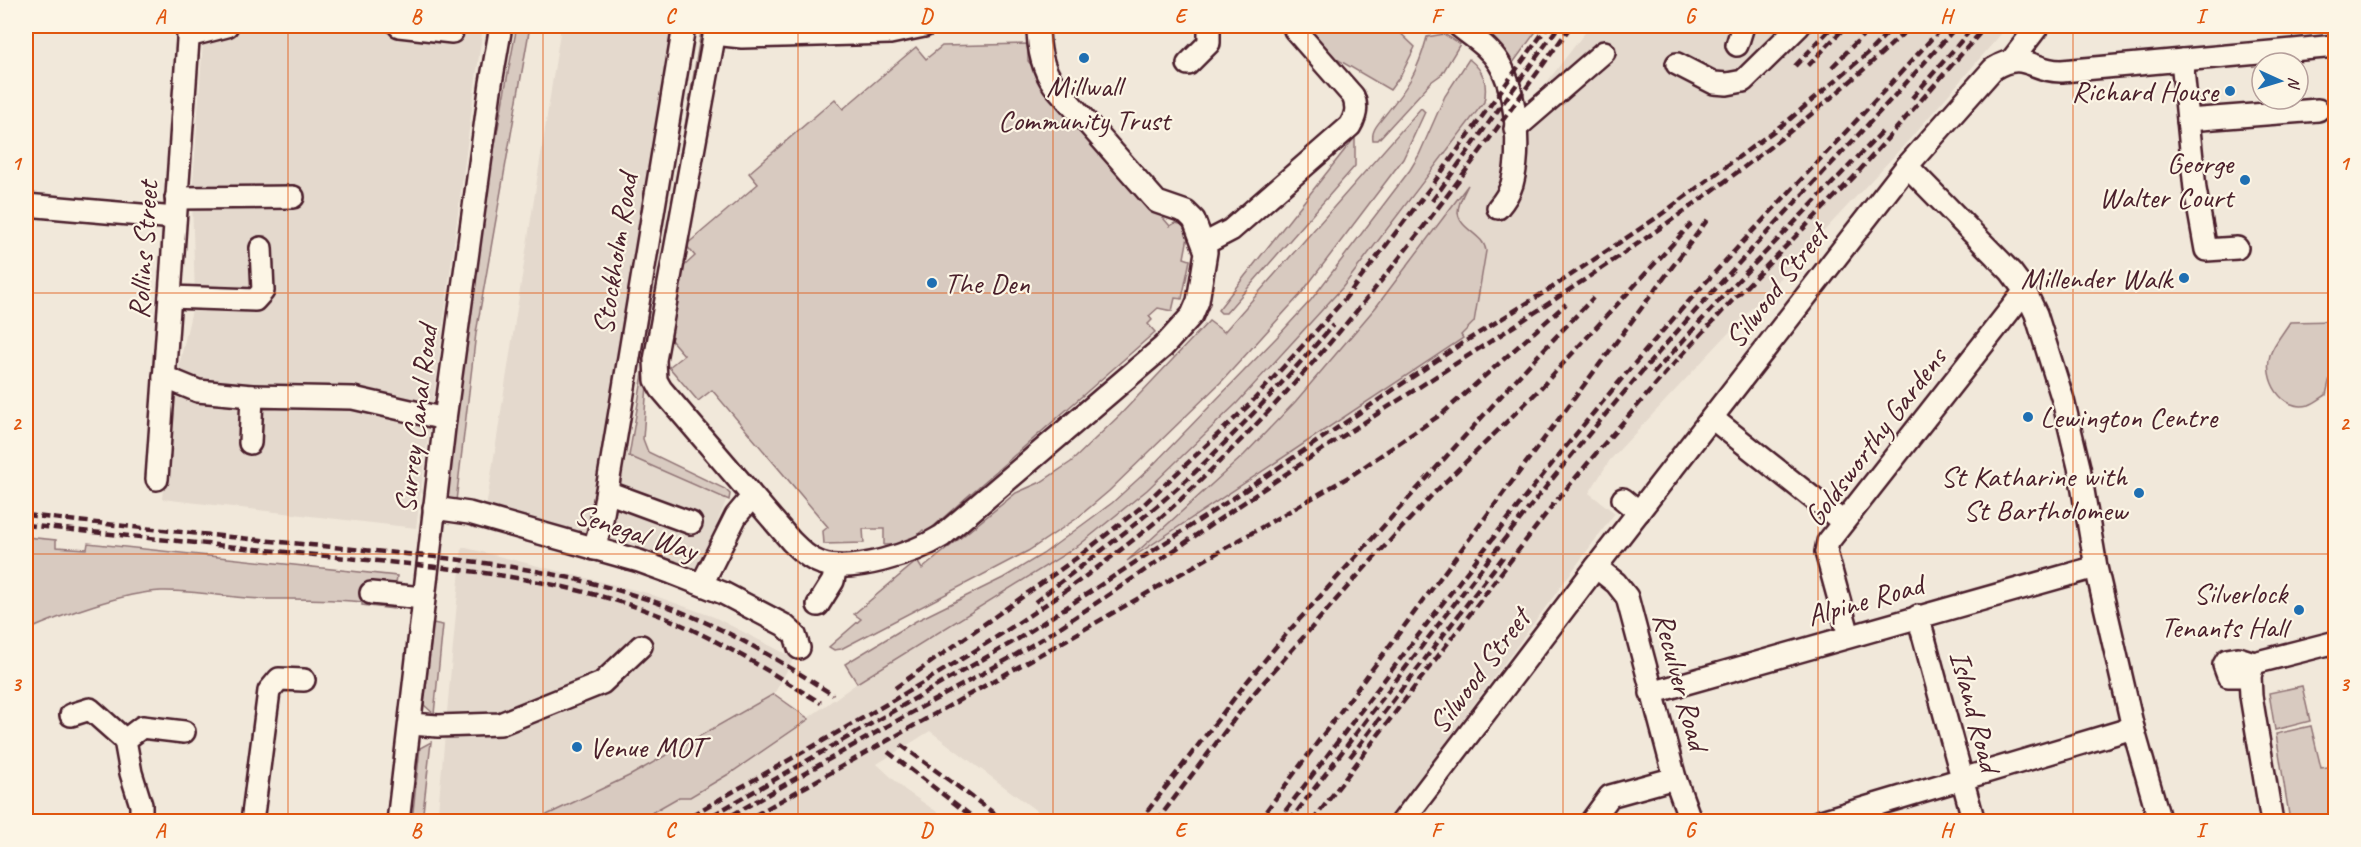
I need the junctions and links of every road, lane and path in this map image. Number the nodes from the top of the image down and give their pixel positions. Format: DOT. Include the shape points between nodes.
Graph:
graph roads {
  1 [pos="227,26"];
  2 [pos="399,26"];
  3 [pos="501,26"];
  4 [pos="684,26"];
  5 [pos="924,26"];
  6 [pos="1038,26"];
  7 [pos="1209,26"];
  8 [pos="1294,26"];
  9 [pos="1459,26"];
  10 [pos="1799,26"];
  11 [pos="2038,26"];
  12 [pos="715,30"];
  13 [pos="188,31"];
  14 [pos="453,32"];
  15 [pos="2336,46"];
  16 [pos="1604,52"];
  17 [pos="2012,60"];
  18 [pos="2182,60"];
  19 [pos="1188,64"];
  20 [pos="1677,64"];
  21 [pos="2318,110"];
  22 [pos="2188,120"];
  23 [pos="1515,129"];
  24 [pos="1907,166"];
  25 [pos="293,197"];
  26 [pos="26,205"];
  27 [pos="176,208"];
  28 [pos="1498,208"];
  29 [pos="1204,244"];
  30 [pos="261,248"];
  31 [pos="2237,248"];
  32 [pos="2025,291"];
  33 [pos="170,297"];
  34 [pos="164,377"];
  35 [pos="252,396"];
  36 [pos="1712,418"];
  37 [pos="445,419"];
  38 [pos="250,443"];
  39 [pos="157,479"];
  40 [pos="607,492"];
  41 [pos="752,496"];
  42 [pos="434,508"];
  43 [pos="1843,522"];
  44 [pos="691,523"];
  45 [pos="594,549"];
  46 [pos="836,566"];
  47 [pos="1596,567"];
  48 [pos="2096,567"];
  49 [pos="702,584"];
  50 [pos="371,593"];
  51 [pos="423,598"];
  52 [pos="818,605"];
  53 [pos="1918,616"];
  54 [pos="1849,636"];
  55 [pos="2336,642"];
  56 [pos="641,646"];
  57 [pos="799,648"];
  58 [pos="304,680"];
  59 [pos="1652,693"];
  60 [pos="71,716"];
  61 [pos="410,724"];
  62 [pos="2133,728"];
  63 [pos="184,732"];
  64 [pos="125,740"];
  65 [pos="1675,778"];
  66 [pos="1961,779"];
  67 [pos="141,822"];
  68 [pos="252,822"];
  69 [pos="398,822"];
  70 [pos="1402,822"];
  71 [pos="1591,822"];
  72 [pos="1690,822"];
  73 [pos="1818,822"];
  74 [pos="1974,822"];
  75 [pos="2160,822"];
  76 [pos="2272,822"];
  1 -- 13 [label="street"];
  2 -- 14 [label="street"];
  3 -- 37 [label="street, Surrey Canal Road"];
  4 -- 40 [label="street, Stockholm Road"];
  5 -- 12 [label="street" via="902,32 742,37"];
  6 -- 29 [label="street" via="1042,62 1054,85 1157,202 1190,215"];
  7 -- 19 [label="street" via="1209,44"];
  8 -- 29 [label="street" via="1353,96 1357,107 1353,120 1231,230"];
  9 -- 23 [label="street" via="1490,50 1501,65 1514,106"];
  10 -- 20 [label="street" via="1743,81 1714,83"];
  11 -- 17 [label="street"];
  12 -- 41 [label="street" via="655,370 662,389"];
  13 -- 27 [label="street, Rollins Street"];
  15 -- 18 [label="street"];
  16 -- 23 [label="street"];
  17 -- 18 [label="street" via="2051,72"];
  17 -- 24 [label="street, Silwood Street" via="1993,69"];
  18 -- 22 [label="street"];
  21 -- 22 [label="street"];
  22 -- 31 [label="street" via="2206,250"];
  23 -- 28 [label="street" via="1511,186"];
  24 -- 32 [label="street"];
  24 -- 36 [label="street, Silwood Street"];
  25 -- 27 [label="street"];
  26 -- 27 [label="street"];
  27 -- 33 [label="street, Rollins Street"];
  29 -- 46 [label="street" via="1206,258 1192,315 1163,347 1094,408 933,542 901,556"];
  30 -- 33 [label="street" via="263,291 255,300"];
  32 -- 43 [label="street, Goldsworthy Gardens"];
  32 -- 48 [label="street" via="2063,400"];
  33 -- 34 [label="street, Rollins Street"];
  34 -- 35 [label="street" via="198,391"];
  34 -- 39 [label="street, Rollins Street"];
  35 -- 37 [label="street" via="353,398"];
  35 -- 38 [label="street"];
  36 -- 43 [label="street"];
  36 -- 47 [label="street, Silwood Street" via="1631,505"];
  37 -- 42 [label="street, Surrey Canal Road"];
  40 -- 44 [label="street"];
  40 -- 45 [label="street, Stockholm Road"];
  41 -- 46 [label="street" via="802,552"];
  41 -- 49 [label="street" via="736,516"];
  42 -- 45 [label="street, Senegal Way" via="469,513"];
  42 -- 51 [label="street, Surrey Canal Road"];
  43 -- 54 [label="street, Goldsworthy Gardens" via="1828,542 1826,552"];
  45 -- 49 [label="street, Senegal Way"];
  46 -- 52 [label="street" via="833,581"];
  47 -- 59 [label="street, Reculver Road" via="1627,597"];
  47 -- 70 [label="street, Silwood Street"];
  48 -- 53 [label="street, Alpine Road"];
  48 -- 62 [label="street"];
  49 -- 57 [label="street, Senegal Way" via="784,625 795,635"];
  50 -- 51 [label="street"];
  51 -- 61 [label="street, Surrey Canal Road"];
  53 -- 54 [label="street, Alpine Road"];
  53 -- 66 [label="street, Island Road"];
  54 -- 59 [label="street, Alpine Road"];
  55 -- 76 [label="street" via="2252,670 2251,696"];
  56 -- 61 [label="street" via="602,683 500,724"];
  58 -- 68 [label="street" via="279,680 269,691"];
  59 -- 65 [label="street, Reculver Road"];
  60 -- 64 [label="street" via="90,709"];
  61 -- 69 [label="street, Surrey Canal Road"];
  62 -- 66 [label="street"];
  62 -- 75 [label="street"];
  63 -- 64 [label="street" via="142,727"];
  64 -- 67 [label="street" via="141,806"];
  65 -- 71 [label="street" via="1610,796"];
  65 -- 72 [label="street, Reculver Road"];
  66 -- 73 [label="street"];
  66 -- 74 [label="street, Island Road"];
}
